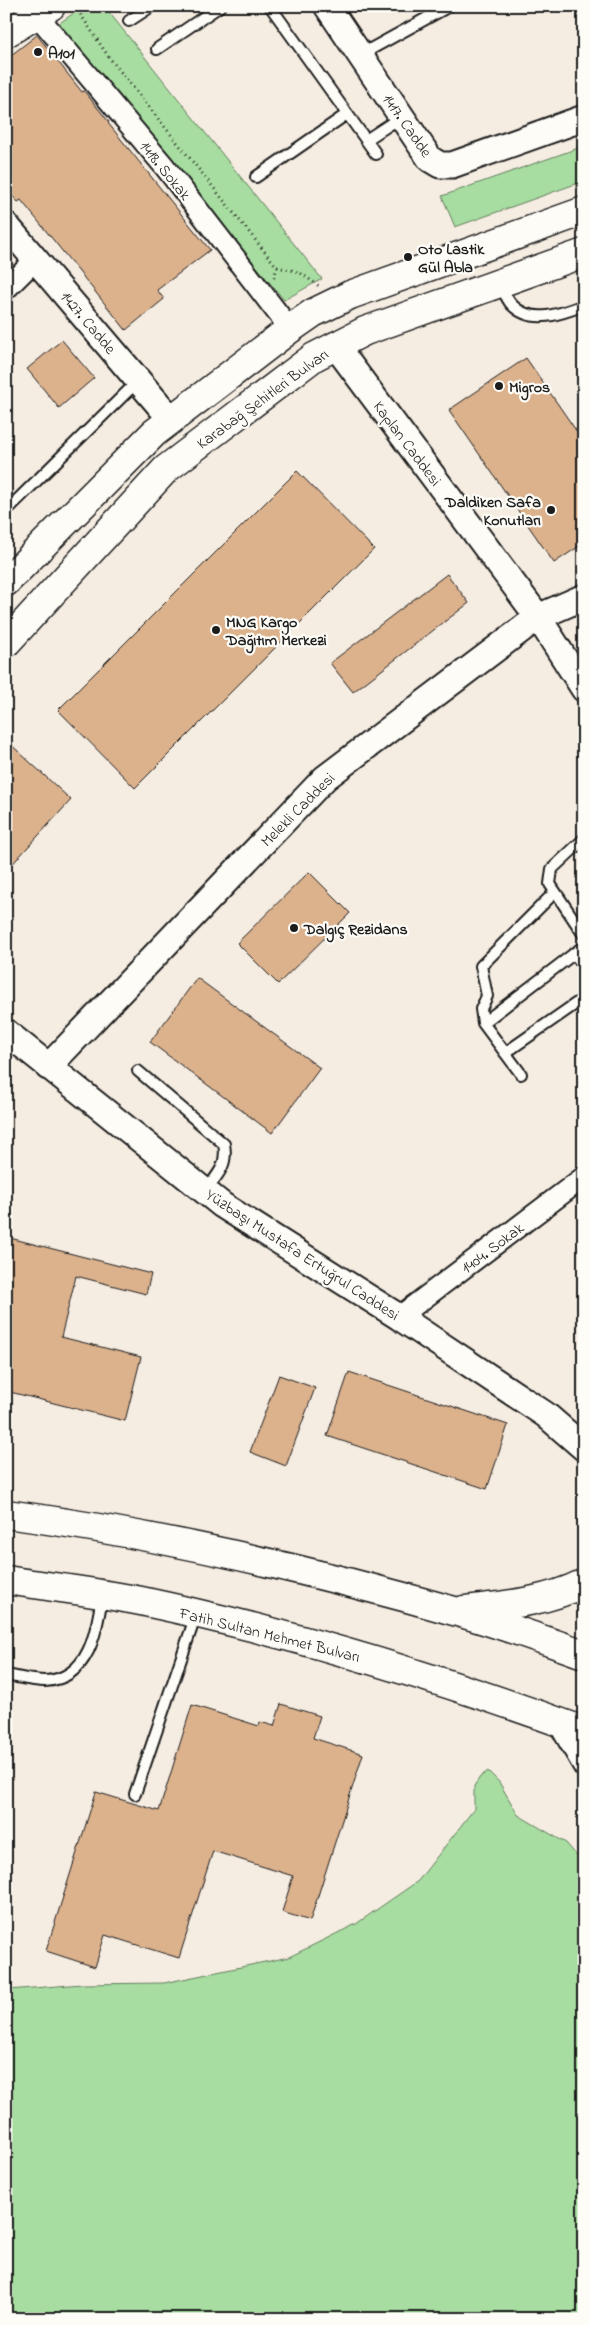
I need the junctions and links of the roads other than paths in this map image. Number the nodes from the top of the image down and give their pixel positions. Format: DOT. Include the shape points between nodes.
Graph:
graph roads {
  1 [pos="152,6"];
  2 [pos="220,6"];
  3 [pos="270,6"];
  4 [pos="328,6"];
  5 [pos="449,6"];
  6 [pos="44,11"];
  7 [pos="129,21"];
  8 [pos="6,33"];
  9 [pos="157,49"];
  10 [pos="360,55"];
  11 [pos="347,114"];
  12 [pos="402,116"];
  13 [pos="584,118"];
  14 [pos="366,140"];
  15 [pos="376,154"];
  16 [pos="256,177"];
  17 [pos="584,211"];
  18 [pos="6,225"];
  19 [pos="584,253"];
  20 [pos="36,259"];
  21 [pos="499,283"];
  22 [pos="6,289"];
  23 [pos="584,306"];
  24 [pos="290,328"];
  25 [pos="335,345"];
  26 [pos="139,381"];
  27 [pos="171,419"];
  28 [pos="6,511"];
  29 [pos="6,582"];
  30 [pos="584,597"];
  31 [pos="538,617"];
  32 [pos="6,643"];
  33 [pos="584,689"];
  34 [pos="584,839"];
  35 [pos="554,893"];
  36 [pos="584,935"];
  37 [pos="584,946"];
  38 [pos="574,953"];
  39 [pos="584,967"];
  40 [pos="584,998"];
  41 [pos="483,1023"];
  42 [pos="6,1032"];
  43 [pos="505,1053"];
  44 [pos="48,1067"];
  45 [pos="138,1071"];
  46 [pos="521,1074"];
  47 [pos="584,1177"];
  48 [pos="205,1191"];
  49 [pos="400,1317"];
  50 [pos="584,1448"];
  51 [pos="6,1514"];
  52 [pos="6,1580"];
  53 [pos="584,1583"];
  54 [pos="102,1595"];
  55 [pos="456,1611"];
  56 [pos="196,1614"];
  57 [pos="584,1654"];
  58 [pos="6,1675"];
  59 [pos="557,1721"];
  60 [pos="584,1731"];
  61 [pos="584,1767"];
  62 [pos="135,1794"];
  1 -- 7 [label="lane"];
  2 -- 9 [label="lane"];
  3 -- 11 [label="lane"];
  4 -- 10 [label="street, 1417. Cadde"];
  5 -- 10 [label="lane"];
  6 -- 8 [label="main road"];
  6 -- 24 [label="street, 1418. Sokak"];
  10 -- 12 [label="street, 1417. Cadde"];
  11 -- 14 [label="lane"];
  11 -- 16 [label="lane"];
  12 -- 13 [label="street, 1417. Cadde" via="430,159 440,165 452,165"];
  12 -- 14 [label="lane"];
  14 -- 15 [label="lane"];
  17 -- 24 [label="main road" via="330,304"];
  18 -- 20 [label="street, 1427. Cadde"];
  19 -- 21 [label="main road, Karabağ Şehitleri Bulvarı"];
  20 -- 22 [label="street"];
  20 -- 26 [label="street, 1427. Cadde"];
  21 -- 23 [label="lane" via="512,305 528,314 553,317"];
  21 -- 25 [label="main road, Karabağ Şehitleri Bulvarı"];
  24 -- 27 [label="main road"];
  25 -- 31 [label="street, Kaplan Caddesi"];
  25 -- 32 [label="main road, Karabağ Şehitleri Bulvarı" via="296,369 166,469"];
  26 -- 27 [label="street, 1427. Cadde"];
  26 -- 28 [label="lane"];
  27 -- 29 [label="main road" via="139,446"];
  30 -- 31 [label="street, Melekli Caddesi"];
  31 -- 33 [label="street, Kaplan Caddesi"];
  31 -- 44 [label="street, Melekli Caddesi" via="325,778"];
  34 -- 35 [label="lane" via="552,869 550,884"];
  35 -- 36 [label="lane"];
  35 -- 41 [label="lane" via="480,966 487,996 481,1009"];
  37 -- 38 [label="lane"];
  38 -- 39 [label="lane"];
  38 -- 41 [label="lane"];
  40 -- 43 [label="lane"];
  41 -- 43 [label="lane"];
  42 -- 44 [label="street, Yüzbaşı Mustafa Ertuğrul Caddesi"];
  43 -- 46 [label="lane"];
  44 -- 48 [label="street, Yüzbaşı Mustafa Ertuğrul Caddesi"];
  45 -- 48 [label="lane" via="224,1144 227,1157"];
  47 -- 49 [label="street, 1404. Sokak"];
  48 -- 49 [label="street, Yüzbaşı Mustafa Ertuğrul Caddesi" via="222,1205"];
  49 -- 50 [label="street, Yüzbaşı Mustafa Ertuğrul Caddesi" via="546,1415"];
  51 -- 55 [label="main road" via="96,1526 279,1565"];
  52 -- 54 [label="main road, Fatih Sultan Mehmet Bulvarı"];
  53 -- 55 [label="main road" via="533,1602"];
  54 -- 56 [label="main road, Fatih Sultan Mehmet Bulvarı"];
  54 -- 58 [label="lane" via="98,1628 85,1659 66,1676 45,1681"];
  55 -- 57 [label="main road"];
  56 -- 59 [label="main road, Fatih Sultan Mehmet Bulvarı" via="306,1640"];
  56 -- 62 [label="lane"];
  59 -- 60 [label="main road, Fatih Sultan Mehmet Bulvarı"];
  59 -- 61 [label="street"];
}
